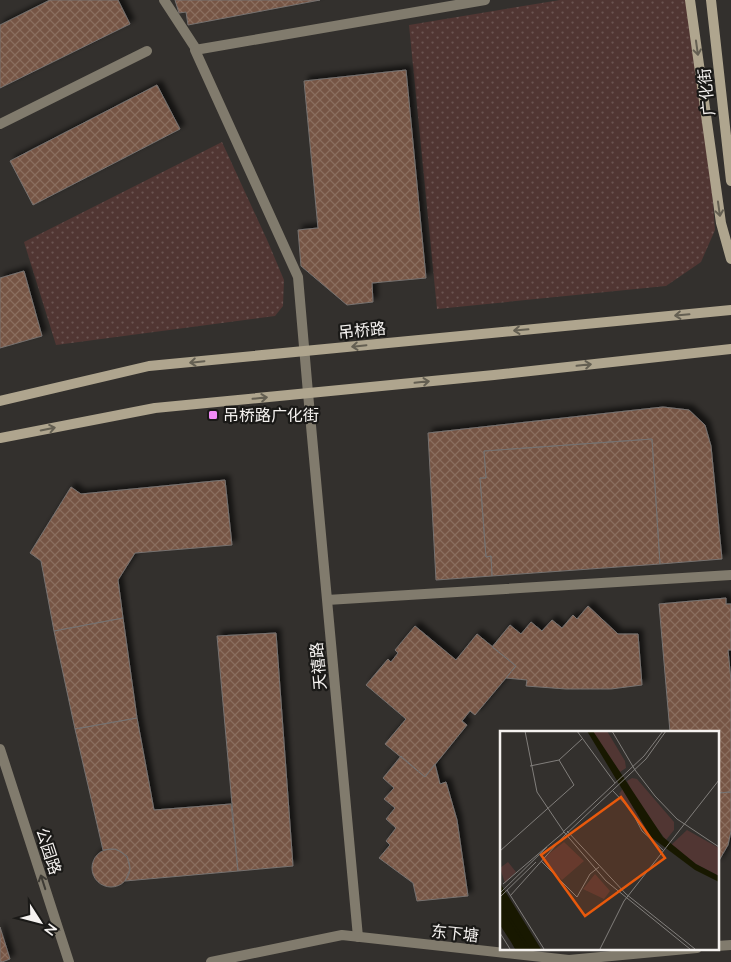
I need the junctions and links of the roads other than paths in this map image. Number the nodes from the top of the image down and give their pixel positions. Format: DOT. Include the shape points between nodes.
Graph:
graph roads {
  1 [pos="164,0"];
  2 [pos="486,0"];
  3 [pos="690,0"];
  4 [pos="711,0"];
  5 [pos="196,50"];
  6 [pos="147,52"];
  7 [pos="0,124"];
  8 [pos="731,181"];
  9 [pos="731,259"];
  10 [pos="731,310"];
  11 [pos="731,349"];
  12 [pos="304,351"];
  13 [pos="308,393"];
  14 [pos="0,401"];
  15 [pos="0,438"];
  16 [pos="731,575"];
  17 [pos="327,600"];
  18 [pos="0,749"];
  19 [pos="358,937"];
  20 [pos="731,945"];
  21 [pos="718,946"];
  22 [pos="676,950"];
  23 [pos="69,962"];
  24 [pos="211,962"];
  1 -- 5 [label="street, 天禧路"];
  2 -- 5 [label="street"];
  3 -- 9 [label="main road, one-way" via="721,223"];
  4 -- 8 [label="main road, 广化街"];
  5 -- 12 [label="street, 天禧路" via="298,277"];
  6 -- 7 [label="street"];
  10 -- 12 [label="main road, 吊桥路, one-way"];
  13 -- 11 [label="main road, one-way"];
  12 -- 13 [label="street, 天禧路"];
  12 -- 14 [label="main road, 吊桥路, one-way" via="149,366"];
  15 -- 13 [label="main road, one-way" via="155,408"];
  13 -- 17 [label="street, 天禧路"];
  16 -- 17 [label="street"];
  17 -- 19 [label="street, 天禧路"];
  23 -- 18 [label="street, 公园路, one-way"];
  19 -- 22 [label="street, 东下塘" via="569,960"];
  19 -- 24 [label="street, 东下塘" via="342,935"];
  20 -- 21 [label="street"];
}
